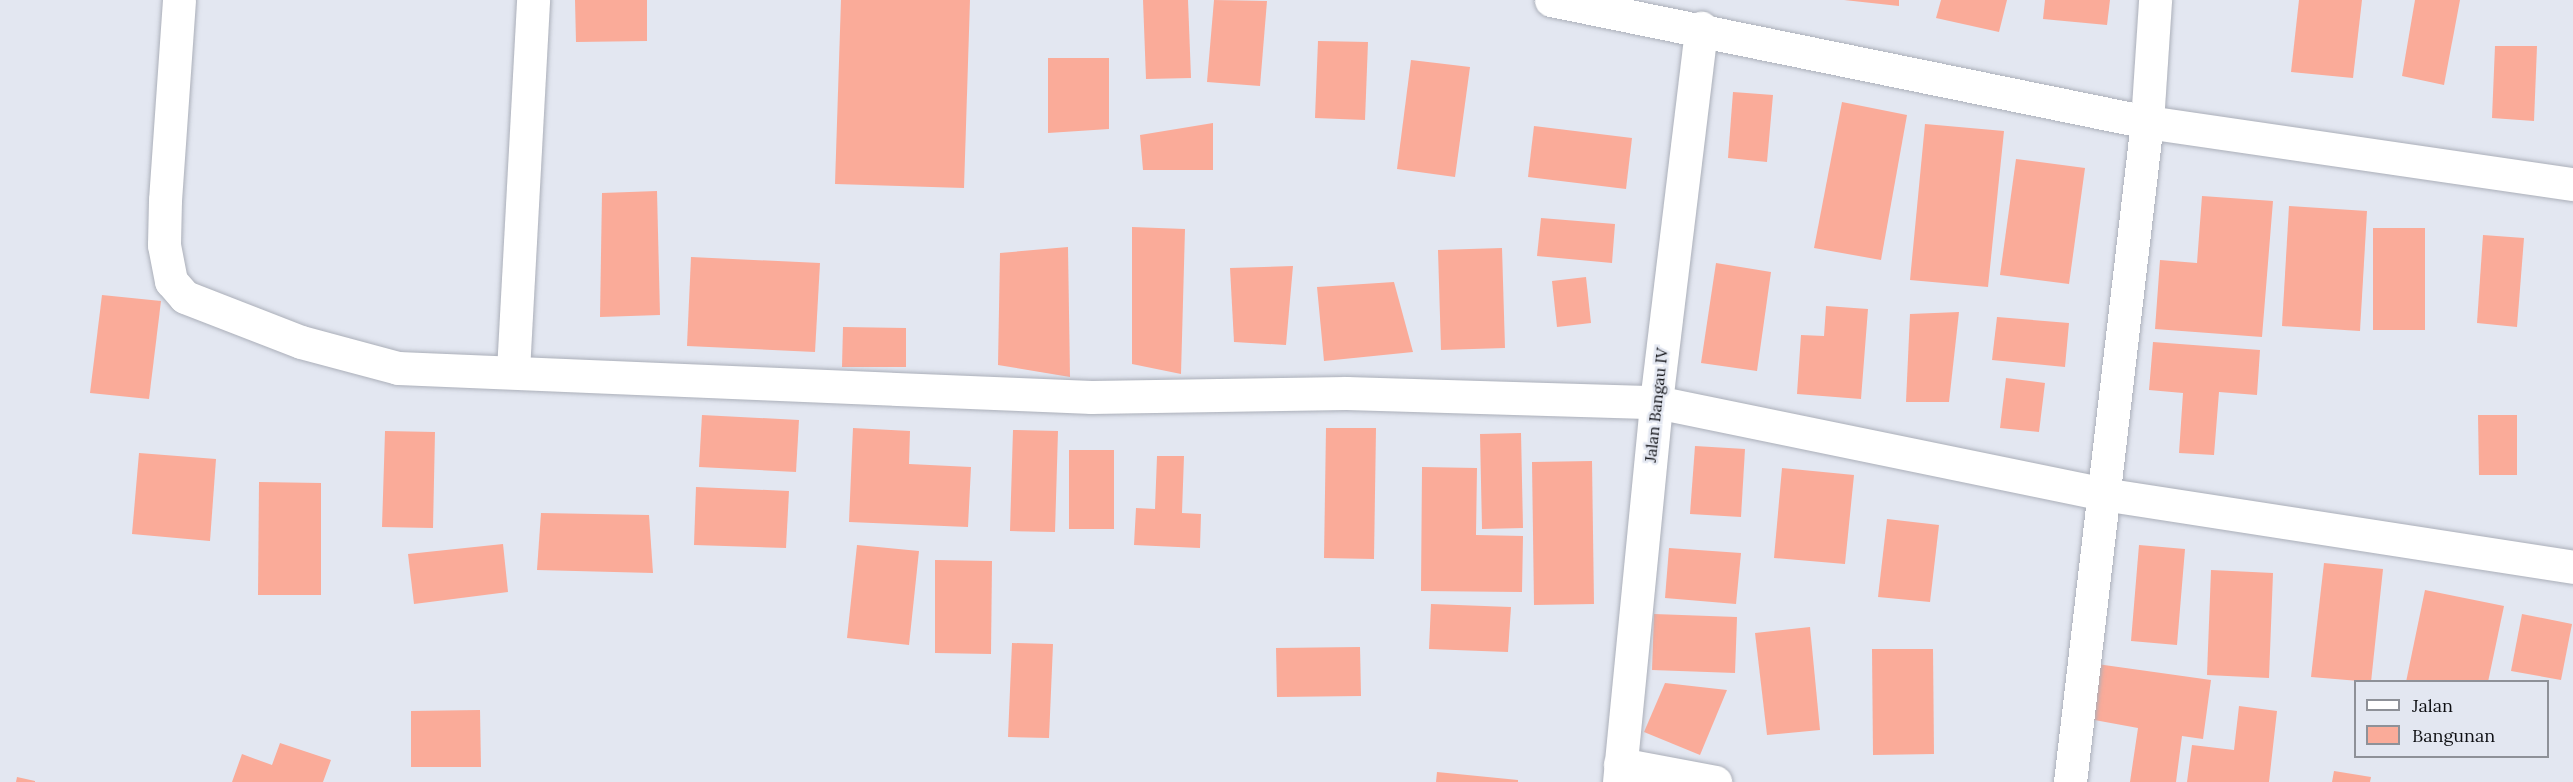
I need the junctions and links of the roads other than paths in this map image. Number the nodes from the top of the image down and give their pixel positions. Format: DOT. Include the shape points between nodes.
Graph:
graph roads {
  1 [pos="179,0"];
  2 [pos="532,0"];
  3 [pos="1551,0"];
  4 [pos="2155,0"];
  5 [pos="1701,28"];
  6 [pos="2147,122"];
  7 [pos="2573,184"];
  8 [pos="513,371"];
  9 [pos="1656,402"];
  10 [pos="2103,494"];
  11 [pos="2573,567"];
  12 [pos="1619,773"];
  13 [pos="1715,782"];
  14 [pos="2070,782"];
  1 -- 8 [label="street" via="164,245 171,281 185,297 301,342 398,368"];
  2 -- 8 [label="street"];
  3 -- 5 [label="street"];
  4 -- 6 [label="street"];
  5 -- 6 [label="street"];
  5 -- 9 [label="street, Jalan Bangau IV"];
  6 -- 7 [label="street"];
  6 -- 10 [label="street"];
  8 -- 9 [label="street" via="1091,397 1346,393"];
  9 -- 10 [label="street"];
  9 -- 12 [label="street, Jalan Bangau IV"];
  10 -- 11 [label="street"];
  10 -- 14 [label="street"];
  12 -- 13 [label="street"];
}
